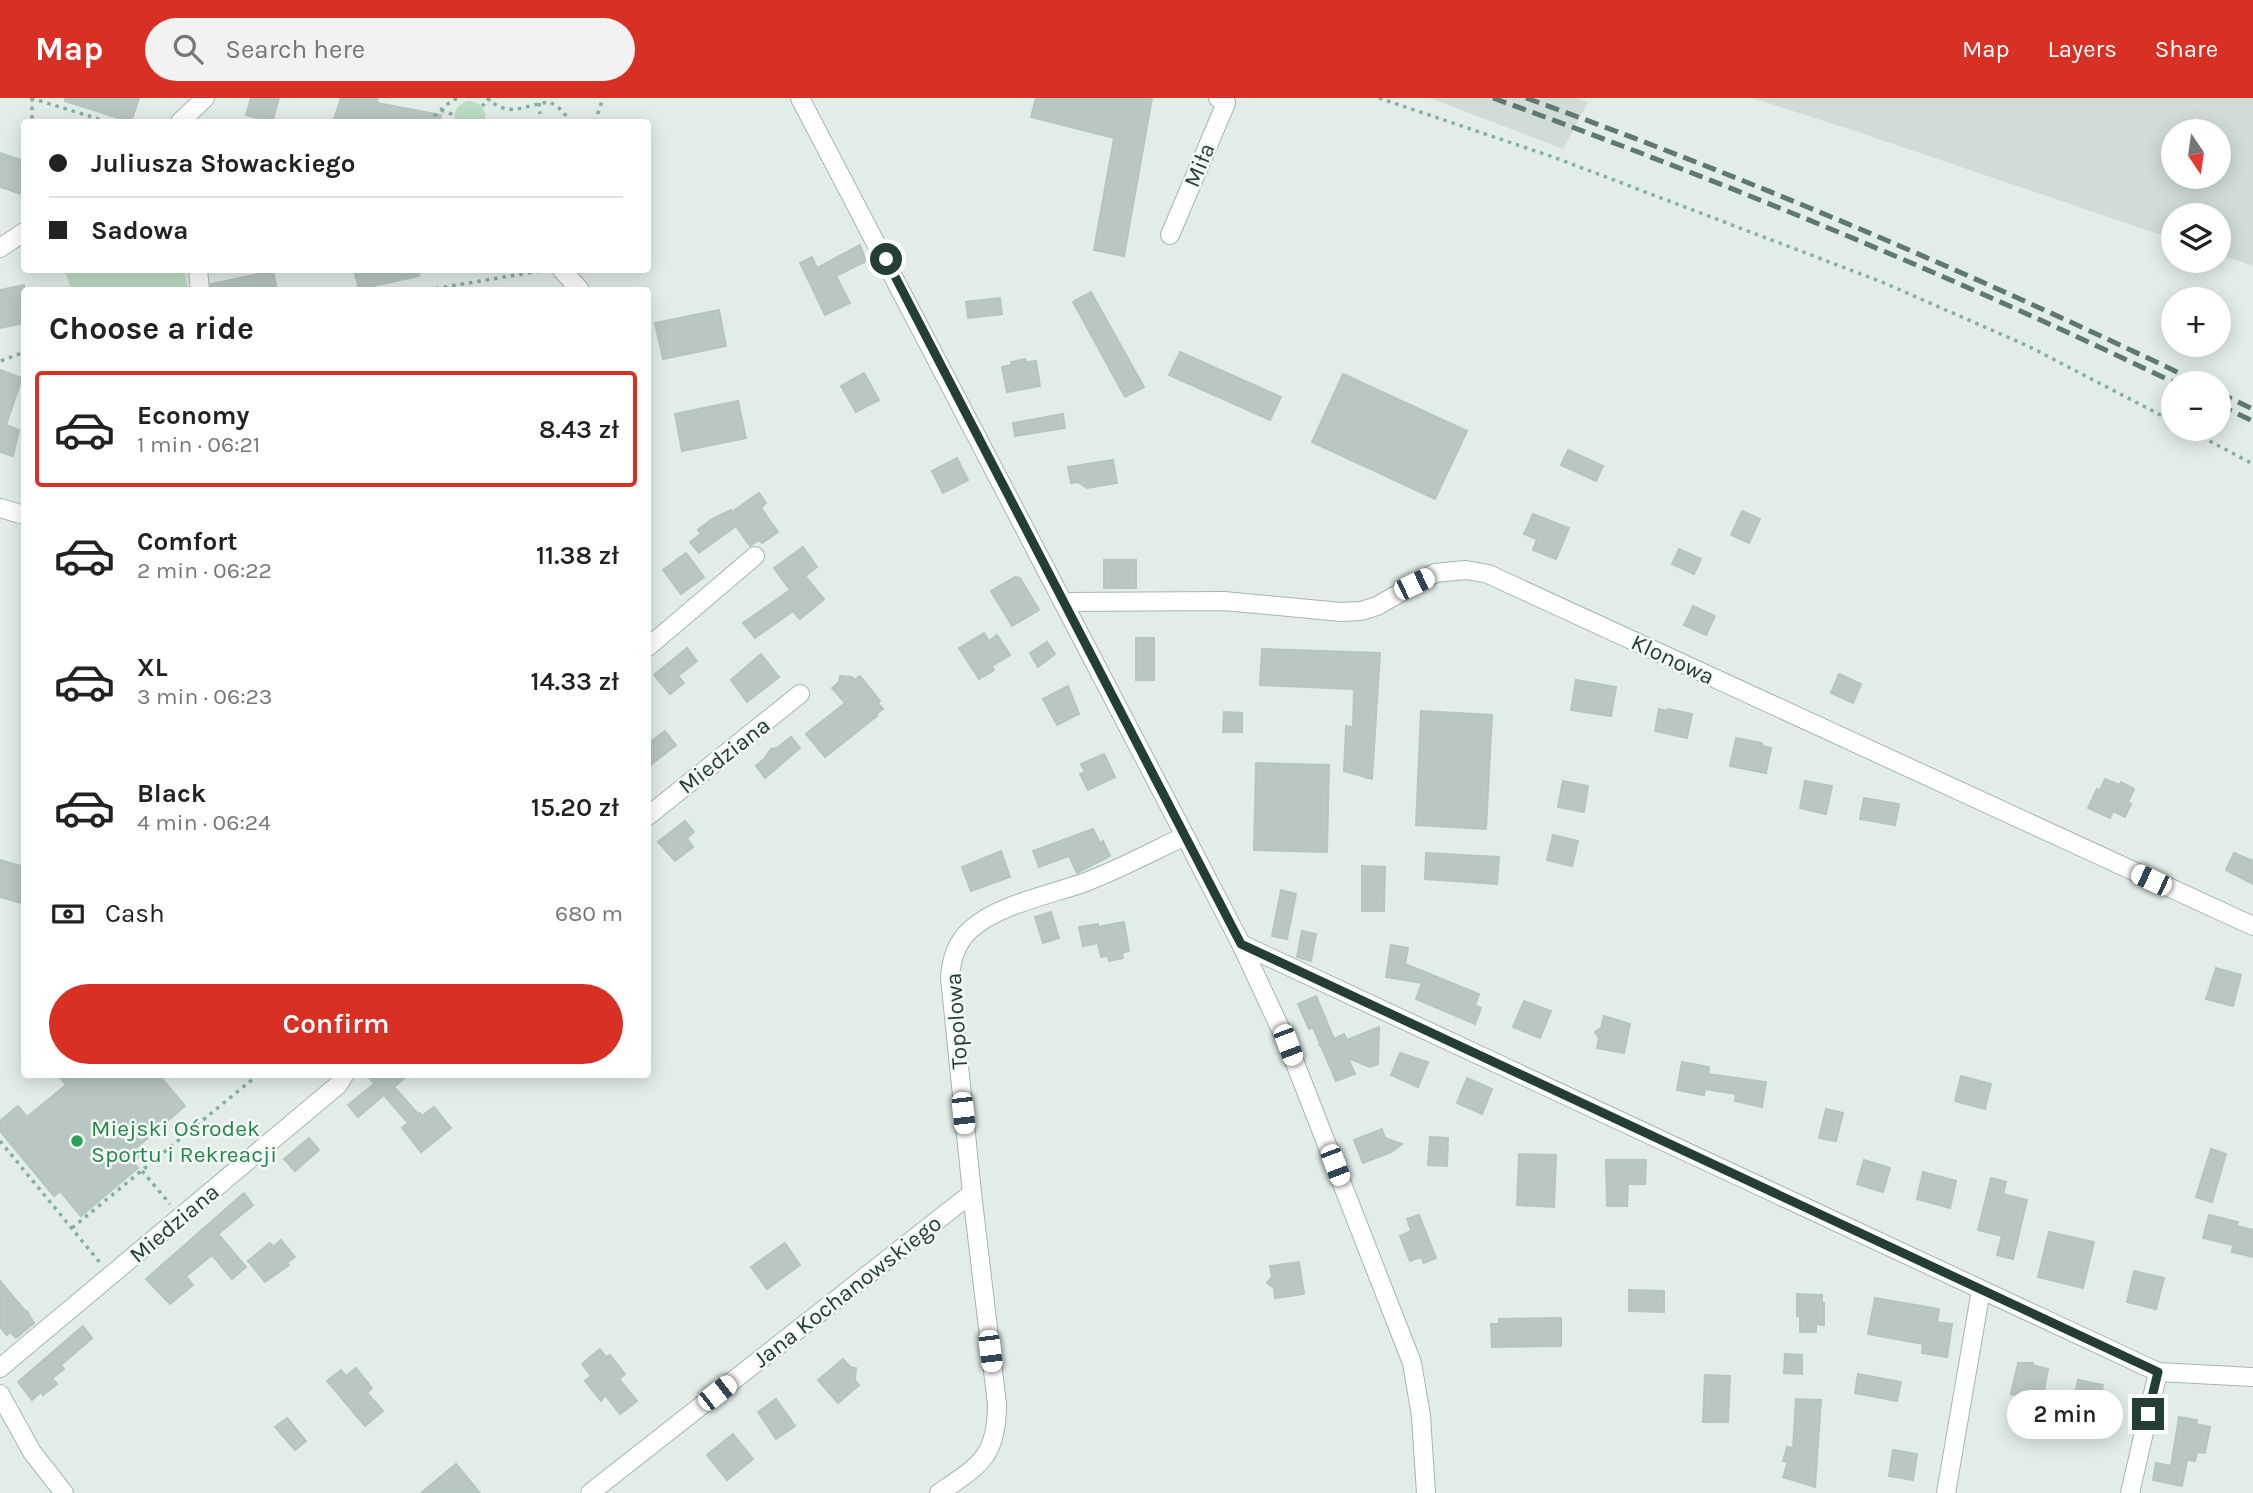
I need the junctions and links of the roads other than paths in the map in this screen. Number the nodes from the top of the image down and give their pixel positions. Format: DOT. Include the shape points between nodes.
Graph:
graph roads {
  1 [pos="205,98"];
  2 [pos="800,98"];
  3 [pos="1219,98"];
  4 [pos="183,119"];
  5 [pos="21,234"];
  6 [pos="1170,235"];
  7 [pos="0,248"];
  8 [pos="565,273"];
  9 [pos="577,287"];
  10 [pos="0,508"];
  11 [pos="21,514"];
  12 [pos="755,556"];
  13 [pos="1064,602"];
  14 [pos="651,644"];
  15 [pos="800,694"];
  16 [pos="651,814"];
  17 [pos="1185,836"];
  18 [pos="2253,926"];
  19 [pos="1241,944"];
  20 [pos="342,1078"];
  21 [pos="972,1194"];
  22 [pos="1981,1290"];
  23 [pos="0,1368"];
  24 [pos="2158,1372"];
  25 [pos="2253,1377"];
  26 [pos="0,1394"];
  27 [pos="64,1493"];
  28 [pos="590,1493"];
  29 [pos="939,1493"];
  30 [pos="1426,1493"];
  31 [pos="1946,1493"];
  32 [pos="2130,1493"];
  1 -- 4 [label="street"];
  2 -- 13 [label="street"];
  3 -- 6 [label="street, Miła" via="1226,103"];
  5 -- 7 [label="street"];
  8 -- 9 [label="street"];
  10 -- 11 [label="street"];
  12 -- 14 [label="street"];
  13 -- 17 [label="street"];
  13 -- 18 [label="street, Klonowa" via="1224,601 1362,611 1435,573 1466,570 1488,574"];
  15 -- 16 [label="street, Miedziana"];
  17 -- 19 [label="street"];
  17 -- 21 [label="street, Topolowa" via="1086,881 996,913 961,941 950,978"];
  19 -- 22 [label="street"];
  19 -- 30 [label="street" via="1288,1045 1412,1363"];
  20 -- 23 [label="street, Miedziana"];
  21 -- 28 [label="street, Jana Kochanowskiego"];
  21 -- 29 [label="street, Topolowa" via="997,1428 990,1450 976,1468"];
  22 -- 24 [label="street"];
  22 -- 31 [label="street"];
  24 -- 25 [label="street"];
  24 -- 32 [label="street"];
  26 -- 27 [label="street" via="32,1452"];
}
